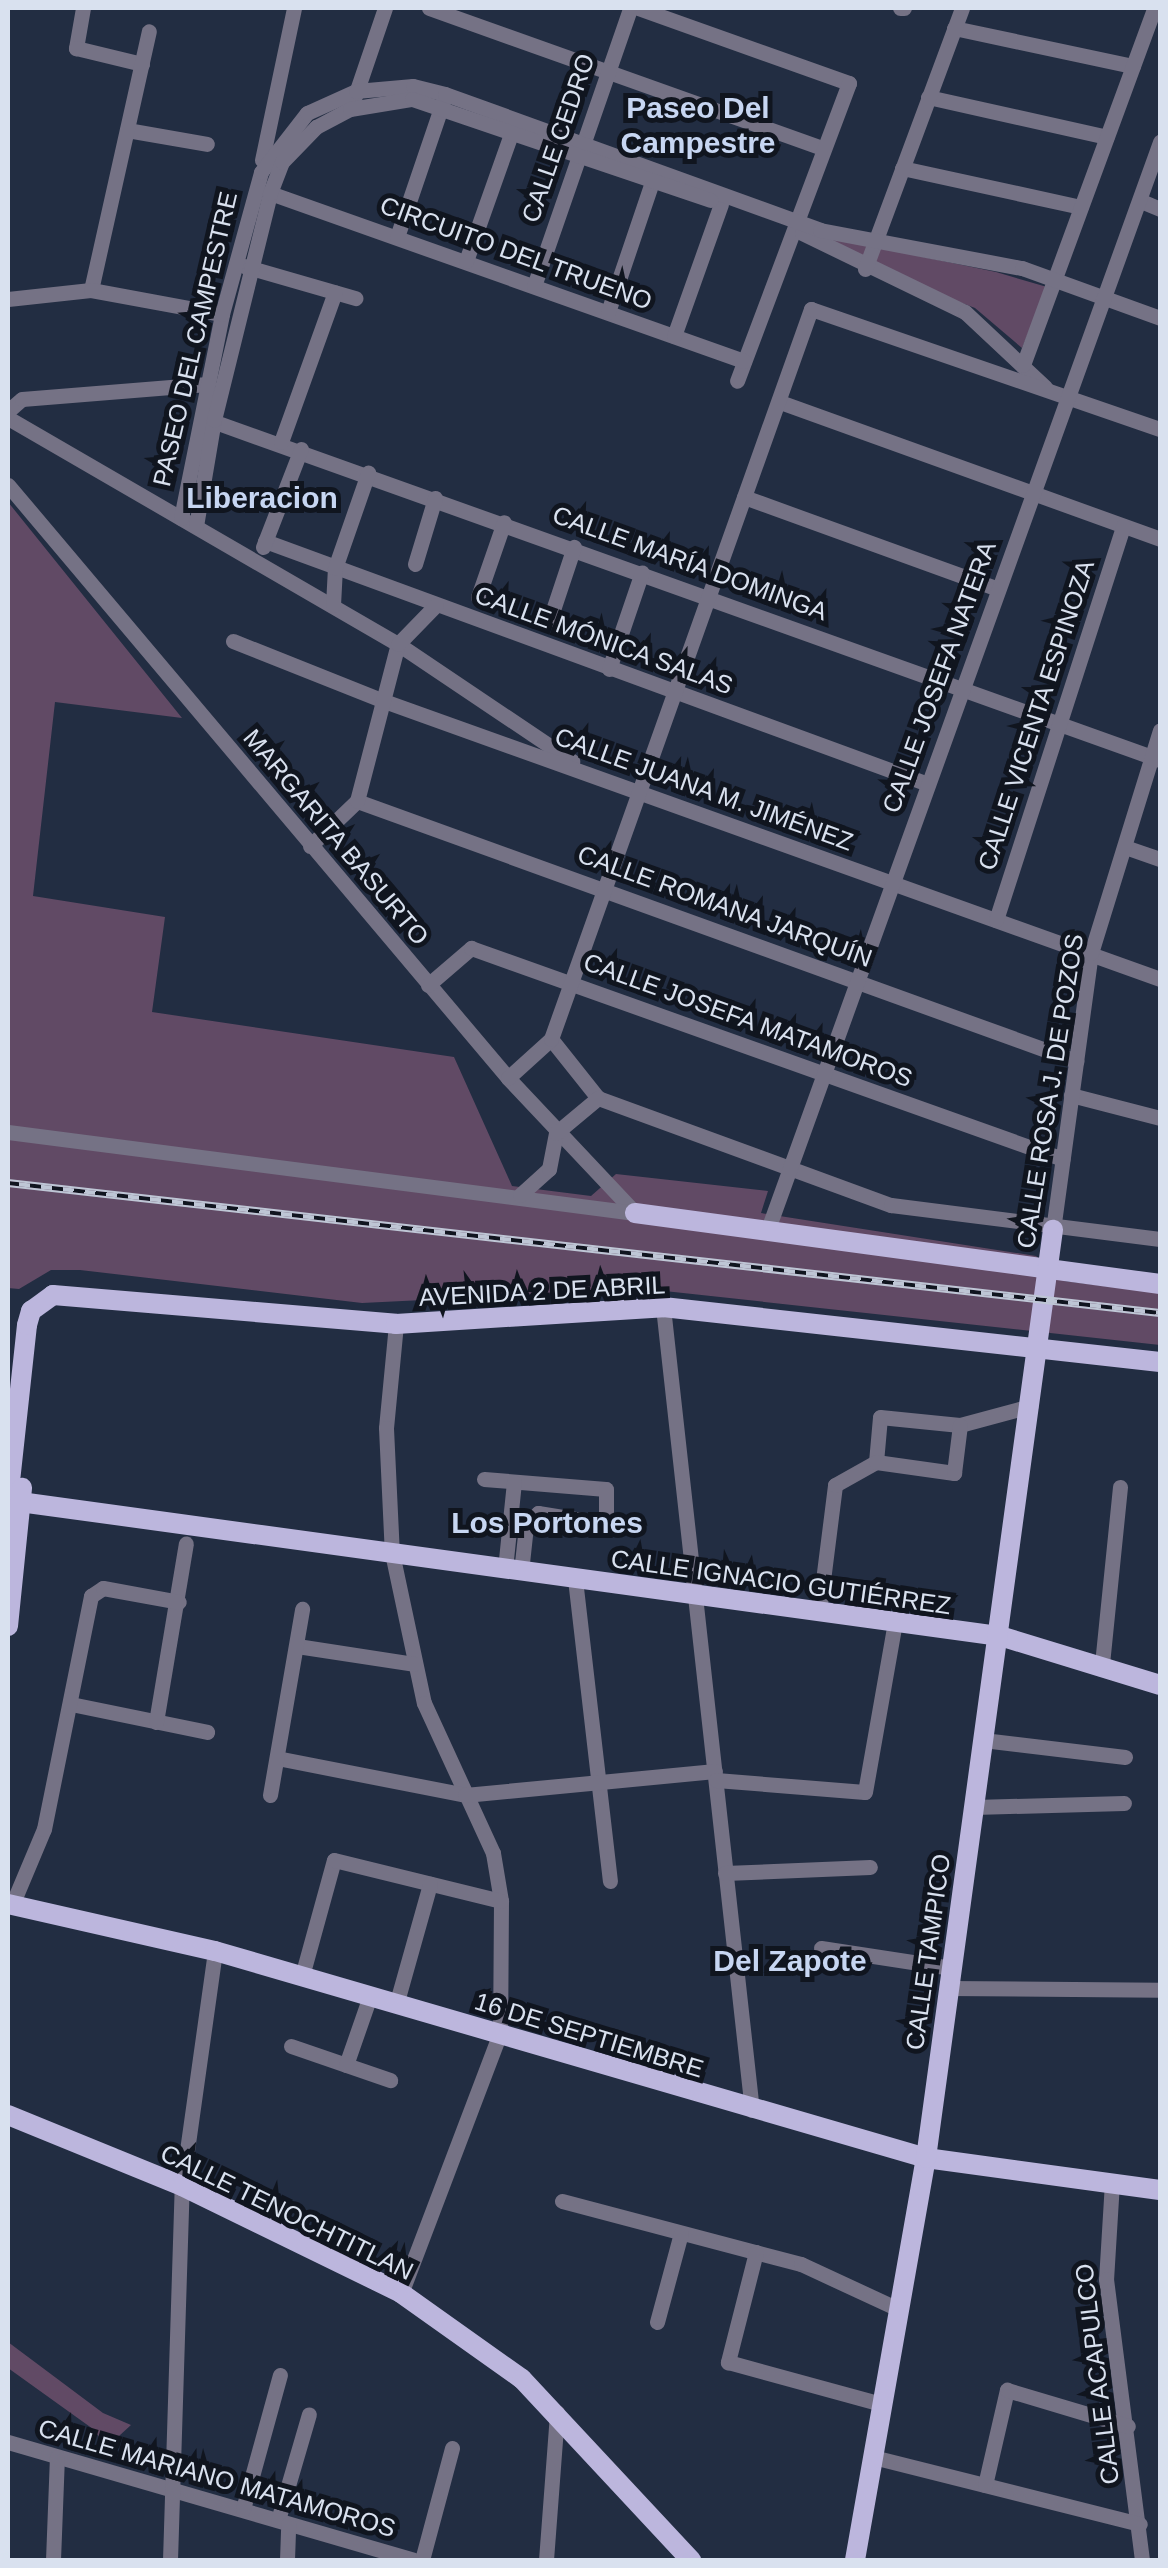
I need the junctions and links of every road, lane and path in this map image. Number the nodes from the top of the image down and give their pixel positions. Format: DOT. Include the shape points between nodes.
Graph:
graph roads {
  1 [pos="84,8"];
  2 [pos="294,8"];
  3 [pos="385,8"];
  4 [pos="429,8"];
  5 [pos="630,8"];
  6 [pos="638,8"];
  7 [pos="962,8"];
  8 [pos="1154,8"];
  9 [pos="954,28"];
  10 [pos="149,31"];
  11 [pos="142,64"];
  12 [pos="1133,66"];
  13 [pos="608,71"];
  14 [pos="356,91"];
  15 [pos="928,97"];
  16 [pos="443,100"];
  17 [pos="350,109"];
  18 [pos="127,130"];
  19 [pos="512,131"];
  20 [pos="1107,137"];
  21 [pos="1160,142"];
  22 [pos="207,144"];
  23 [pos="581,148"];
  24 [pos="823,148"];
  25 [pos="902,168"];
  26 [pos="261,172"];
  27 [pos="653,179"];
  28 [pos="270,194"];
  29 [pos="1141,201"];
  30 [pos="721,204"];
  31 [pos="1081,207"];
  32 [pos="1160,208"];
  33 [pos="794,225"];
  34 [pos="397,237"];
  35 [pos="874,241"];
  36 [pos="466,262"];
  37 [pos="242,265"];
  38 [pos="865,269"];
  39 [pos="1055,278"];
  40 [pos="534,286"];
  41 [pos="91,290"];
  42 [pos="335,292"];
  43 [pos="355,298"];
  44 [pos="1104,298"];
  45 [pos="8,299"];
  46 [pos="608,312"];
  47 [pos="222,314"];
  48 [pos="1160,318"];
  49 [pos="674,336"];
  50 [pos="744,361"];
  51 [pos="1023,365"];
  52 [pos="736,381"];
  53 [pos="208,384"];
  54 [pos="1045,388"];
  55 [pos="1068,396"];
  56 [pos="780,402"];
  57 [pos="8,414"];
  58 [pos="207,419"];
  59 [pos="1160,430"];
  60 [pos="281,442"];
  61 [pos="300,449"];
  62 [pos="368,474"];
  63 [pos="8,485"];
  64 [pos="1032,492"];
  65 [pos="744,497"];
  66 [pos="435,498"];
  67 [pos="188,522"];
  68 [pos="504,522"];
  69 [pos="1123,526"];
  70 [pos="1160,539"];
  71 [pos="265,541"];
  72 [pos="574,548"];
  73 [pos="257,560"];
  74 [pos="415,564"];
  75 [pos="335,568"];
  76 [pos="642,572"];
  77 [pos="998,589"];
  78 [pos="707,595"];
  79 [pos="478,598"];
  80 [pos="436,605"];
  81 [pos="333,606"];
  82 [pos="550,619"];
  83 [pos="233,640"];
  84 [pos="398,644"];
  85 [pos="609,669"];
  86 [pos="962,689"];
  87 [pos="672,692"];
  88 [pos="384,701"];
  89 [pos="1060,725"];
  90 [pos="1160,730"];
  91 [pos="1156,759"];
  92 [pos="593,775"];
  93 [pos="928,784"];
  94 [pos="639,791"];
  95 [pos="357,800"];
  96 [pos="310,846"];
  97 [pos="1125,847"];
  98 [pos="1160,859"];
  99 [pos="892,883"];
  100 [pos="604,889"];
  101 [pos="996,920"];
  102 [pos="1091,953"];
  103 [pos="1160,980"];
  104 [pos="857,981"];
  105 [pos="570,983"];
  106 [pos="428,985"];
  107 [pos="552,1039"];
  108 [pos="1076,1061"];
  109 [pos="822,1073"];
  110 [pos="508,1078"];
  111 [pos="1071,1095"];
  112 [pos="598,1098"];
  113 [pos="1160,1118"];
  114 [pos="8,1132"];
  115 [pos="556,1133"];
  116 [pos="1062,1159"];
  117 [pos="790,1169"];
  118 [pos="520,1195"];
  119 [pos="636,1213"];
  120 [pos="768,1229"];
  121 [pos="1053,1230"];
  122 [pos="1160,1239"];
  123 [pos="1048,1266"];
  124 [pos="1160,1284"];
  125 [pos="46,1299"];
  126 [pos="663,1307"];
  127 [pos="396,1324"];
  128 [pos="1039,1348"];
  129 [pos="1160,1362"];
  130 [pos="1031,1406"];
  131 [pos="960,1425"];
  132 [pos="876,1462"];
  133 [pos="484,1480"];
  134 [pos="514,1482"];
  135 [pos="1120,1487"];
  136 [pos="10,1513"];
  137 [pos="186,1543"];
  138 [pos="392,1553"];
  139 [pos="8,1561"];
  140 [pos="513,1571"];
  141 [pos="575,1580"];
  142 [pos="693,1596"];
  143 [pos="179,1602"];
  144 [pos="302,1609"];
  145 [pos="8,1612"];
  146 [pos="818,1612"];
  147 [pos="895,1621"];
  148 [pos="1000,1636"];
  149 [pos="297,1646"];
  150 [pos="414,1664"];
  151 [pos="1102,1664"];
  152 [pos="1160,1686"];
  153 [pos="71,1704"];
  154 [pos="156,1722"];
  155 [pos="207,1732"];
  156 [pos="983,1740"];
  157 [pos="1125,1757"];
  158 [pos="278,1758"];
  159 [pos="716,1775"];
  160 [pos="596,1782"];
  161 [pos="270,1795"];
  162 [pos="465,1795"];
  163 [pos="1124,1804"];
  164 [pos="974,1807"];
  165 [pos="870,1867"];
  166 [pos="725,1872"];
  167 [pos="610,1881"];
  168 [pos="430,1884"];
  169 [pos="501,1901"];
  170 [pos="10,1904"];
  171 [pos="821,1948"];
  172 [pos="215,1950"];
  173 [pos="302,1976"];
  174 [pos="949,1978"];
  175 [pos="1160,1990"];
  176 [pos="370,1996"];
  177 [pos="396,2005"];
  178 [pos="500,2034"];
  179 [pos="291,2046"];
  180 [pos="346,2065"];
  181 [pos="390,2080"];
  182 [pos="752,2110"];
  183 [pos="8,2115"];
  184 [pos="926,2158"];
  185 [pos="1160,2179"];
  186 [pos="1112,2182"];
  187 [pos="182,2186"];
  188 [pos="1160,2190"];
  189 [pos="562,2200"];
  190 [pos="681,2233"];
  191 [pos="756,2252"];
  192 [pos="401,2293"];
  193 [pos="898,2309"];
  194 [pos="658,2322"];
  195 [pos="280,2375"];
  196 [pos="882,2404"];
  197 [pos="557,2412"];
  198 [pos="309,2414"];
  199 [pos="1128,2426"];
  200 [pos="8,2442"];
  201 [pos="452,2448"];
  202 [pos="57,2457"];
  203 [pos="872,2457"];
  204 [pos="984,2485"];
  205 [pos="172,2489"];
  206 [pos="243,2509"];
  207 [pos="283,2522"];
  208 [pos="1140,2524"];
  209 [pos="52,2560"];
  210 [pos="170,2560"];
  211 [pos="287,2560"];
  212 [pos="406,2560"];
  213 [pos="422,2560"];
  214 [pos="546,2560"];
  215 [pos="691,2560"];
  216 [pos="855,2560"];
  217 [pos="1142,2560"];
  1 -- 11 [label="street" via="76,48"];
  2 -- 26 [label="street, PASEO DEL CAMPESTRE"];
  3 -- 14 [label="street"];
  4 -- 13 [label="street"];
  5 -- 13 [label="street, CALLE CEDRO"];
  6 -- 24 [label="street" via="849,83"];
  7 -- 9 [label="street"];
  8 -- 12 [label="street"];
  9 -- 12 [label="street"];
  9 -- 15 [label="street"];
  10 -- 11 [label="street"];
  11 -- 18 [label="street"];
  12 -- 20 [label="street"];
  13 -- 23 [label="street, CALLE CEDRO"];
  13 -- 24 [label="street"];
  14 -- 16 [label="street" via="413,86"];
  14 -- 17 [label="street"];
  14 -- 26 [label="street" via="307,112"];
  15 -- 20 [label="street"];
  15 -- 25 [label="street"];
  16 -- 17 [label="street"];
  16 -- 19 [label="street"];
  16 -- 23 [label="street"];
  16 -- 34 [label="street"];
  17 -- 28 [label="street, PASEO DEL CAMPESTRE" via="297,142"];
  18 -- 22 [label="street"];
  18 -- 41 [label="street"];
  19 -- 23 [label="street"];
  19 -- 36 [label="street"];
  20 -- 31 [label="street"];
  21 -- 29 [label="street, CALLE JOSEFA NATERA"];
  23 -- 27 [label="street"];
  23 -- 33 [label="street"];
  23 -- 40 [label="street, CALLE CEDRO"];
  24 -- 33 [label="street"];
  25 -- 31 [label="street"];
  25 -- 35 [label="street"];
  26 -- 37 [label="street, PASEO DEL CAMPESTRE"];
  27 -- 30 [label="street"];
  27 -- 46 [label="street"];
  28 -- 34 [label="street, CIRCUITO DEL TRUENO"];
  28 -- 37 [label="street, PASEO DEL CAMPESTRE"];
  29 -- 32 [label="street"];
  29 -- 44 [label="street, CALLE JOSEFA NATERA"];
  30 -- 33 [label="street"];
  30 -- 49 [label="street"];
  31 -- 39 [label="street"];
  33 -- 35 [label="street"];
  33 -- 38 [label="street"];
  33 -- 50 [label="street"];
  34 -- 36 [label="street, CIRCUITO DEL TRUENO"];
  35 -- 38 [label="street"];
  35 -- 39 [label="street"];
  36 -- 40 [label="street, CIRCUITO DEL TRUENO"];
  37 -- 42 [label="street"];
  37 -- 47 [label="street, PASEO DEL CAMPESTRE"];
  37 -- 58 [label="street, PASEO DEL CAMPESTRE"];
  38 -- 51 [label="street" via="965,312"];
  39 -- 44 [label="street"];
  39 -- 51 [label="street"];
  40 -- 46 [label="street, CIRCUITO DEL TRUENO"];
  41 -- 45 [label="street"];
  41 -- 47 [label="street"];
  42 -- 43 [label="street"];
  42 -- 60 [label="street"];
  44 -- 48 [label="street"];
  44 -- 55 [label="street, CALLE JOSEFA NATERA"];
  46 -- 49 [label="street, CIRCUITO DEL TRUENO"];
  47 -- 53 [label="street, PASEO DEL CAMPESTRE"];
  49 -- 50 [label="street, CIRCUITO DEL TRUENO"];
  50 -- 52 [label="street"];
  51 -- 54 [label="street"];
  53 -- 57 [label="street" via="22,399"];
  53 -- 58 [label="street, PASEO DEL CAMPESTRE"];
  54 -- 55 [label="street"];
  54 -- 56 [label="street" via="811,310"];
  55 -- 59 [label="street"];
  55 -- 64 [label="street, CALLE JOSEFA NATERA"];
  56 -- 64 [label="street"];
  56 -- 65 [label="street"];
  57 -- 67 [label="street"];
  58 -- 60 [label="street, CALLE MARÍA DOMINGA"];
  58 -- 67 [label="street, PASEO DEL CAMPESTRE"];
  60 -- 61 [label="street, CALLE MARÍA DOMINGA"];
  61 -- 62 [label="street, CALLE MARÍA DOMINGA"];
  61 -- 71 [label="street"];
  62 -- 66 [label="street, CALLE MARÍA DOMINGA"];
  62 -- 75 [label="street"];
  63 -- 96 [label="street, MARGARITA BASURTO"];
  64 -- 69 [label="street"];
  64 -- 77 [label="street, CALLE JOSEFA NATERA"];
  65 -- 77 [label="street"];
  65 -- 78 [label="street"];
  66 -- 68 [label="street, CALLE MARÍA DOMINGA"];
  66 -- 74 [label="street"];
  67 -- 73 [label="street"];
  68 -- 72 [label="street, CALLE MARÍA DOMINGA"];
  68 -- 79 [label="street"];
  69 -- 70 [label="street"];
  69 -- 89 [label="street, CALLE VICENTA ESPINOZA"];
  71 -- 73 [label="street"];
  71 -- 75 [label="street, CALLE MÓNICA SALAS"];
  72 -- 76 [label="street, CALLE MARÍA DOMINGA"];
  72 -- 82 [label="street"];
  73 -- 81 [label="street"];
  75 -- 80 [label="street, CALLE MÓNICA SALAS"];
  75 -- 81 [label="street"];
  76 -- 78 [label="street, CALLE MARÍA DOMINGA"];
  76 -- 85 [label="street"];
  77 -- 86 [label="street, CALLE JOSEFA NATERA"];
  78 -- 86 [label="street, CALLE MARÍA DOMINGA"];
  78 -- 87 [label="street"];
  80 -- 84 [label="street"];
  80 -- 85 [label="street, CALLE MÓNICA SALAS"];
  81 -- 84 [label="street"];
  83 -- 88 [label="street, CALLE JUANA M. JIMÉNEZ"];
  84 -- 88 [label="street"];
  84 -- 92 [label="street"];
  85 -- 87 [label="street, CALLE MÓNICA SALAS"];
  86 -- 89 [label="street, CALLE MARÍA DOMINGA"];
  86 -- 93 [label="street, CALLE JOSEFA NATERA"];
  87 -- 93 [label="street, CALLE MÓNICA SALAS"];
  87 -- 94 [label="street"];
  88 -- 92 [label="street, CALLE JUANA M. JIMÉNEZ"];
  88 -- 95 [label="street"];
  89 -- 91 [label="street, CALLE MARÍA DOMINGA"];
  89 -- 101 [label="street, CALLE VICENTA ESPINOZA"];
  90 -- 91 [label="street, CALLE ROSA J. DE POZOS"];
  91 -- 97 [label="street, CALLE ROSA J. DE POZOS"];
  92 -- 94 [label="street, CALLE JUANA M. JIMÉNEZ"];
  93 -- 99 [label="street, CALLE JOSEFA NATERA"];
  94 -- 99 [label="street, CALLE JUANA M. JIMÉNEZ"];
  94 -- 100 [label="street"];
  95 -- 96 [label="street"];
  95 -- 100 [label="street, CALLE ROMANA JARQUÍN"];
  96 -- 106 [label="street, MARGARITA BASURTO"];
  97 -- 98 [label="street"];
  97 -- 102 [label="street, CALLE ROSA J. DE POZOS"];
  99 -- 101 [label="street, CALLE JUANA M. JIMÉNEZ"];
  99 -- 104 [label="street, CALLE JOSEFA NATERA"];
  100 -- 104 [label="street, CALLE ROMANA JARQUÍN"];
  100 -- 105 [label="street"];
  101 -- 102 [label="street, CALLE JUANA M. JIMÉNEZ"];
  102 -- 103 [label="street, CALLE JUANA M. JIMÉNEZ"];
  102 -- 108 [label="street, CALLE ROSA J. DE POZOS"];
  104 -- 108 [label="street, CALLE ROMANA JARQUÍN"];
  104 -- 109 [label="street, CALLE JOSEFA NATERA"];
  105 -- 106 [label="street, CALLE JOSEFA MATAMOROS" via="471,948"];
  105 -- 107 [label="street"];
  105 -- 109 [label="street, CALLE JOSEFA MATAMOROS"];
  106 -- 110 [label="street, MARGARITA BASURTO"];
  107 -- 110 [label="street"];
  107 -- 112 [label="street"];
  108 -- 111 [label="street, CALLE ROSA J. DE POZOS"];
  109 -- 116 [label="street, CALLE JOSEFA MATAMOROS"];
  109 -- 117 [label="street, CALLE JOSEFA NATERA"];
  110 -- 115 [label="street, MARGARITA BASURTO"];
  111 -- 113 [label="street"];
  111 -- 116 [label="street, CALLE ROSA J. DE POZOS"];
  112 -- 115 [label="street"];
  112 -- 117 [label="street"];
  114 -- 118 [label="street"];
  115 -- 118 [label="street" via="549,1169"];
  115 -- 119 [label="street, MARGARITA BASURTO"];
  116 -- 121 [label="street, CALLE ROSA J. DE POZOS"];
  117 -- 120 [label="street, CALLE JOSEFA NATERA"];
  117 -- 121 [label="street" via="891,1205"];
  118 -- 119 [label="street"];
  119 -- 120 [label="main road"];
  120 -- 123 [label="main road"];
  121 -- 122 [label="street"];
  121 -- 123 [label="main road, CALLE ROSA J. DE POZOS"];
  123 -- 124 [label="main road"];
  123 -- 128 [label="main road, CALLE ROSA J. DE POZOS"];
  125 -- 127 [label="main road, AVENIDA 2 DE ABRIL" via="109,1296"];
  125 -- 136 [label="main road"];
  125 -- 136 [label="main road" via="27,1325"];
  126 -- 127 [label="main road, AVENIDA 2 DE ABRIL"];
  126 -- 128 [label="main road, AVENIDA 2 DE ABRIL"];
  126 -- 142 [label="street"];
  127 -- 138 [label="street" via="386,1428"];
  128 -- 129 [label="main road, AVENIDA 2 DE ABRIL"];
  128 -- 130 [label="main road, CALLE TAMPICO"];
  130 -- 131 [label="street"];
  130 -- 148 [label="main road, CALLE TAMPICO"];
  131 -- 132 [label="street" via="880,1416"];
  131 -- 132 [label="street" via="954,1473"];
  132 -- 146 [label="street" via="836,1486"];
  133 -- 134 [label="street"];
  134 -- 140 [label="street"];
  134 -- 140 [label="street" via="606,1489 606,1524 538,1513 526,1526"];
  135 -- 151 [label="street"];
  136 -- 138 [label="main road, CALLE IGNACIO GUTIÉRREZ"];
  136 -- 139 [label="street"];
  136 -- 145 [label="main road"];
  137 -- 143 [label="street"];
  138 -- 140 [label="main road, CALLE IGNACIO GUTIÉRREZ"];
  138 -- 150 [label="street"];
  140 -- 141 [label="main road, CALLE IGNACIO GUTIÉRREZ"];
  141 -- 142 [label="main road, CALLE IGNACIO GUTIÉRREZ"];
  141 -- 160 [label="street"];
  142 -- 146 [label="main road, CALLE IGNACIO GUTIÉRREZ"];
  142 -- 159 [label="street"];
  143 -- 153 [label="street" via="95,1590"];
  143 -- 154 [label="street"];
  144 -- 149 [label="street"];
  146 -- 147 [label="main road, CALLE IGNACIO GUTIÉRREZ"];
  147 -- 148 [label="main road, CALLE IGNACIO GUTIÉRREZ"];
  147 -- 159 [label="street" via="865,1792"];
  148 -- 151 [label="main road, CALLE IGNACIO GUTIÉRREZ"];
  148 -- 156 [label="main road, CALLE TAMPICO"];
  149 -- 150 [label="street"];
  149 -- 158 [label="street"];
  150 -- 162 [label="street"];
  151 -- 152 [label="main road, CALLE IGNACIO GUTIÉRREZ"];
  153 -- 154 [label="street"];
  153 -- 170 [label="street" via="44,1829"];
  154 -- 155 [label="street"];
  156 -- 157 [label="street"];
  156 -- 164 [label="main road, CALLE TAMPICO"];
  158 -- 161 [label="street"];
  158 -- 162 [label="street"];
  159 -- 160 [label="street"];
  159 -- 166 [label="street"];
  160 -- 162 [label="street"];
  160 -- 167 [label="street"];
  162 -- 169 [label="street" via="493,1853"];
  163 -- 164 [label="street"];
  164 -- 174 [label="main road, CALLE TAMPICO"];
  165 -- 166 [label="street"];
  166 -- 182 [label="street"];
  168 -- 169 [label="street"];
  168 -- 173 [label="street" via="334,1860"];
  168 -- 177 [label="street"];
  169 -- 178 [label="street"];
  170 -- 172 [label="main road, 16 DE SEPTIEMBRE"];
  171 -- 174 [label="street"];
  172 -- 173 [label="main road, 16 DE SEPTIEMBRE"];
  172 -- 187 [label="street"];
  173 -- 176 [label="main road, 16 DE SEPTIEMBRE"];
  174 -- 175 [label="street"];
  174 -- 184 [label="main road, CALLE TAMPICO"];
  176 -- 177 [label="main road, 16 DE SEPTIEMBRE"];
  176 -- 180 [label="street"];
  177 -- 178 [label="main road, 16 DE SEPTIEMBRE"];
  178 -- 182 [label="main road, 16 DE SEPTIEMBRE"];
  178 -- 192 [label="street"];
  179 -- 180 [label="street"];
  180 -- 181 [label="street"];
  182 -- 184 [label="main road, 16 DE SEPTIEMBRE"];
  183 -- 187 [label="main road, CALLE TENOCHTITLAN"];
  184 -- 186 [label="main road, 16 DE SEPTIEMBRE"];
  184 -- 193 [label="main road, CALLE TAMPICO"];
  185 -- 188 [label="street"];
  186 -- 188 [label="main road, 16 DE SEPTIEMBRE"];
  186 -- 199 [label="street, CALLE ACAPULCO" via="1106,2279"];
  187 -- 192 [label="main road, CALLE TENOCHTITLAN"];
  187 -- 205 [label="street"];
  189 -- 190 [label="street"];
  190 -- 191 [label="street"];
  190 -- 194 [label="street"];
  191 -- 193 [label="street" via="801,2264"];
  191 -- 196 [label="street" via="728,2362"];
  192 -- 197 [label="main road, CALLE TENOCHTITLAN"];
  193 -- 196 [label="main road, CALLE TAMPICO"];
  195 -- 206 [label="street"];
  196 -- 203 [label="main road, CALLE TAMPICO"];
  197 -- 214 [label="street"];
  197 -- 215 [label="main road, CALLE TENOCHTITLAN"];
  198 -- 207 [label="street"];
  199 -- 204 [label="street" via="1006,2390"];
  199 -- 208 [label="street, CALLE ACAPULCO"];
  200 -- 202 [label="street, CALLE MARIANO MATAMOROS"];
  201 -- 213 [label="street"];
  202 -- 205 [label="street, CALLE MARIANO MATAMOROS"];
  202 -- 209 [label="street"];
  203 -- 204 [label="street"];
  203 -- 216 [label="main road, CALLE TAMPICO"];
  204 -- 208 [label="street"];
  205 -- 206 [label="street, CALLE MARIANO MATAMOROS"];
  205 -- 210 [label="street"];
  206 -- 207 [label="street, CALLE MARIANO MATAMOROS"];
  207 -- 211 [label="street"];
  207 -- 212 [label="street, CALLE MARIANO MATAMOROS"];
  208 -- 217 [label="street, CALLE ACAPULCO"];
}
